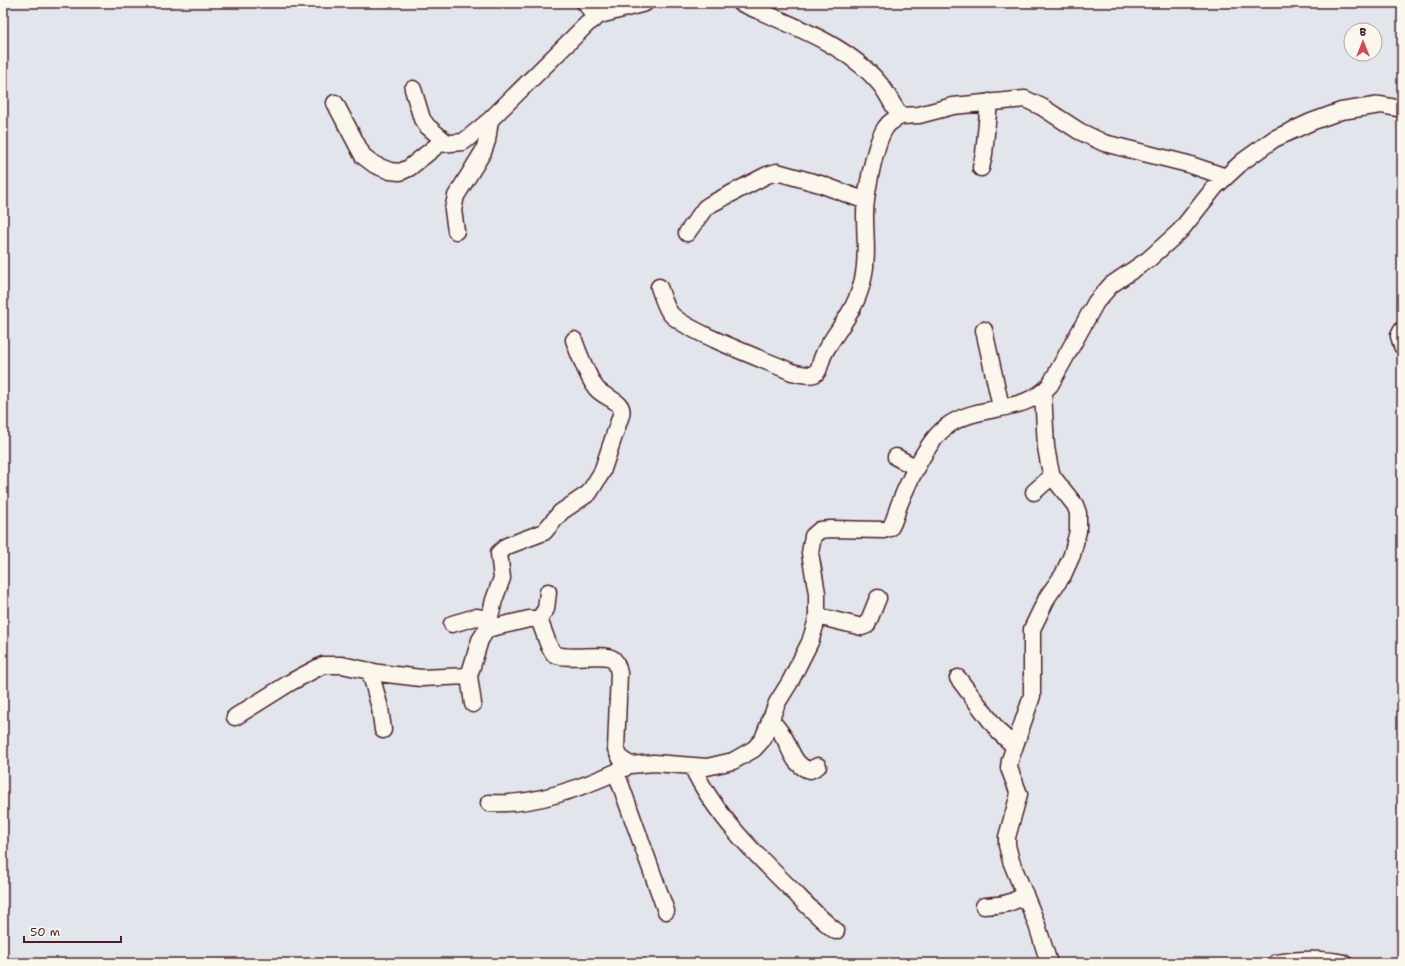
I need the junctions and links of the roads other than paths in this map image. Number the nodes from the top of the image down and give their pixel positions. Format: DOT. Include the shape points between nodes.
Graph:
graph roads {
  1 [pos="584,3"];
  2 [pos="645,3"];
  3 [pos="741,3"];
  4 [pos="596,17"];
  5 [pos="413,89"];
  6 [pos="990,102"];
  7 [pos="335,103"];
  8 [pos="1402,109"];
  9 [pos="901,116"];
  10 [pos="490,120"];
  11 [pos="447,143"];
  12 [pos="981,168"];
  13 [pos="1226,177"];
  14 [pos="866,201"];
  15 [pos="456,231"];
  16 [pos="687,233"];
  17 [pos="659,287"];
  18 [pos="984,330"];
  19 [pos="1402,330"];
  20 [pos="574,340"];
  21 [pos="1402,346"];
  22 [pos="1044,392"];
  23 [pos="1001,407"];
  24 [pos="896,457"];
  25 [pos="917,468"];
  26 [pos="1052,476"];
  27 [pos="1034,492"];
  28 [pos="548,592"];
  29 [pos="878,598"];
  30 [pos="817,616"];
  31 [pos="539,619"];
  32 [pos="452,624"];
  33 [pos="488,624"];
  34 [pos="370,671"];
  35 [pos="469,676"];
  36 [pos="958,678"];
  37 [pos="473,704"];
  38 [pos="235,717"];
  39 [pos="770,719"];
  40 [pos="383,730"];
  41 [pos="1014,746"];
  42 [pos="692,766"];
  43 [pos="818,766"];
  44 [pos="623,769"];
  45 [pos="489,803"];
  46 [pos="1025,894"];
  47 [pos="984,906"];
  48 [pos="666,911"];
  49 [pos="836,931"];
  50 [pos="1049,963"];
  51 [pos="1276,963"];
  52 [pos="1344,963"];
  1 -- 4 [label="street"];
  2 -- 4 [label="street"];
  3 -- 9 [label="street" via="799,27 845,54 879,82"];
  4 -- 10 [label="street"];
  5 -- 11 [label="street" via="422,119"];
  6 -- 9 [label="street"];
  6 -- 12 [label="street"];
  6 -- 13 [label="street" via="1025,99 1104,143 1188,164"];
  7 -- 11 [label="street" via="363,156 390,171 400,172 409,168 439,144"];
  8 -- 13 [label="street" via="1381,105 1368,106 1341,111 1311,122 1274,139"];
  9 -- 14 [label="street" via="886,126 882,134"];
  10 -- 11 [label="street" via="463,142"];
  10 -- 15 [label="street" via="483,152 453,204"];
  13 -- 22 [label="street" via="1180,231 1149,260 1111,285 1096,302"];
  14 -- 16 [label="street" via="792,174 773,172 705,208"];
  14 -- 17 [label="street" via="867,247 863,279 854,310 825,350 819,371 813,374 807,376 792,372 706,335 676,319 670,313"];
  18 -- 23 [label="street"];
  19 -- 21 [label="street" via="1398,336"];
  20 -- 33 [label="street" via="596,389 620,405 622,415 602,472 589,493 561,512 544,532 507,546 499,553 502,578"];
  22 -- 23 [label="street" via="1034,398"];
  22 -- 26 [label="street" via="1046,447"];
  23 -- 25 [label="street" via="968,416 946,427 940,432"];
  24 -- 25 [label="street"];
  25 -- 30 [label="street" via="888,529 830,529 820,530 813,536 810,553 817,593"];
  26 -- 27 [label="street"];
  26 -- 41 [label="street" via="1075,505 1078,513 1078,531 1072,555 1063,575 1048,596 1032,629 1032,696"];
  28 -- 31 [label="street" via="546,609"];
  29 -- 30 [label="street" via="867,626"];
  30 -- 39 [label="street" via="810,642"];
  31 -- 33 [label="street"];
  31 -- 44 [label="street" via="554,654 568,657 612,658 615,663 619,673 616,749"];
  32 -- 33 [label="street" via="470,618"];
  33 -- 35 [label="street" via="480,640"];
  34 -- 35 [label="street" via="421,678"];
  34 -- 38 [label="street" via="323,664"];
  34 -- 40 [label="street"];
  35 -- 37 [label="street"];
  36 -- 41 [label="street" via="999,732"];
  39 -- 42 [label="street" via="763,739 744,756 723,764"];
  39 -- 43 [label="street" via="800,765 810,770"];
  41 -- 46 [label="street" via="1010,768 1019,794 1007,836 1007,845"];
  42 -- 44 [label="street" via="654,763"];
  42 -- 49 [label="street" via="700,783 734,830"];
  44 -- 45 [label="street" via="547,796 509,804"];
  44 -- 48 [label="street"];
  46 -- 47 [label="street" via="1014,902"];
  46 -- 50 [label="street"];
  51 -- 52 [label="street" via="1326,959"];
}
